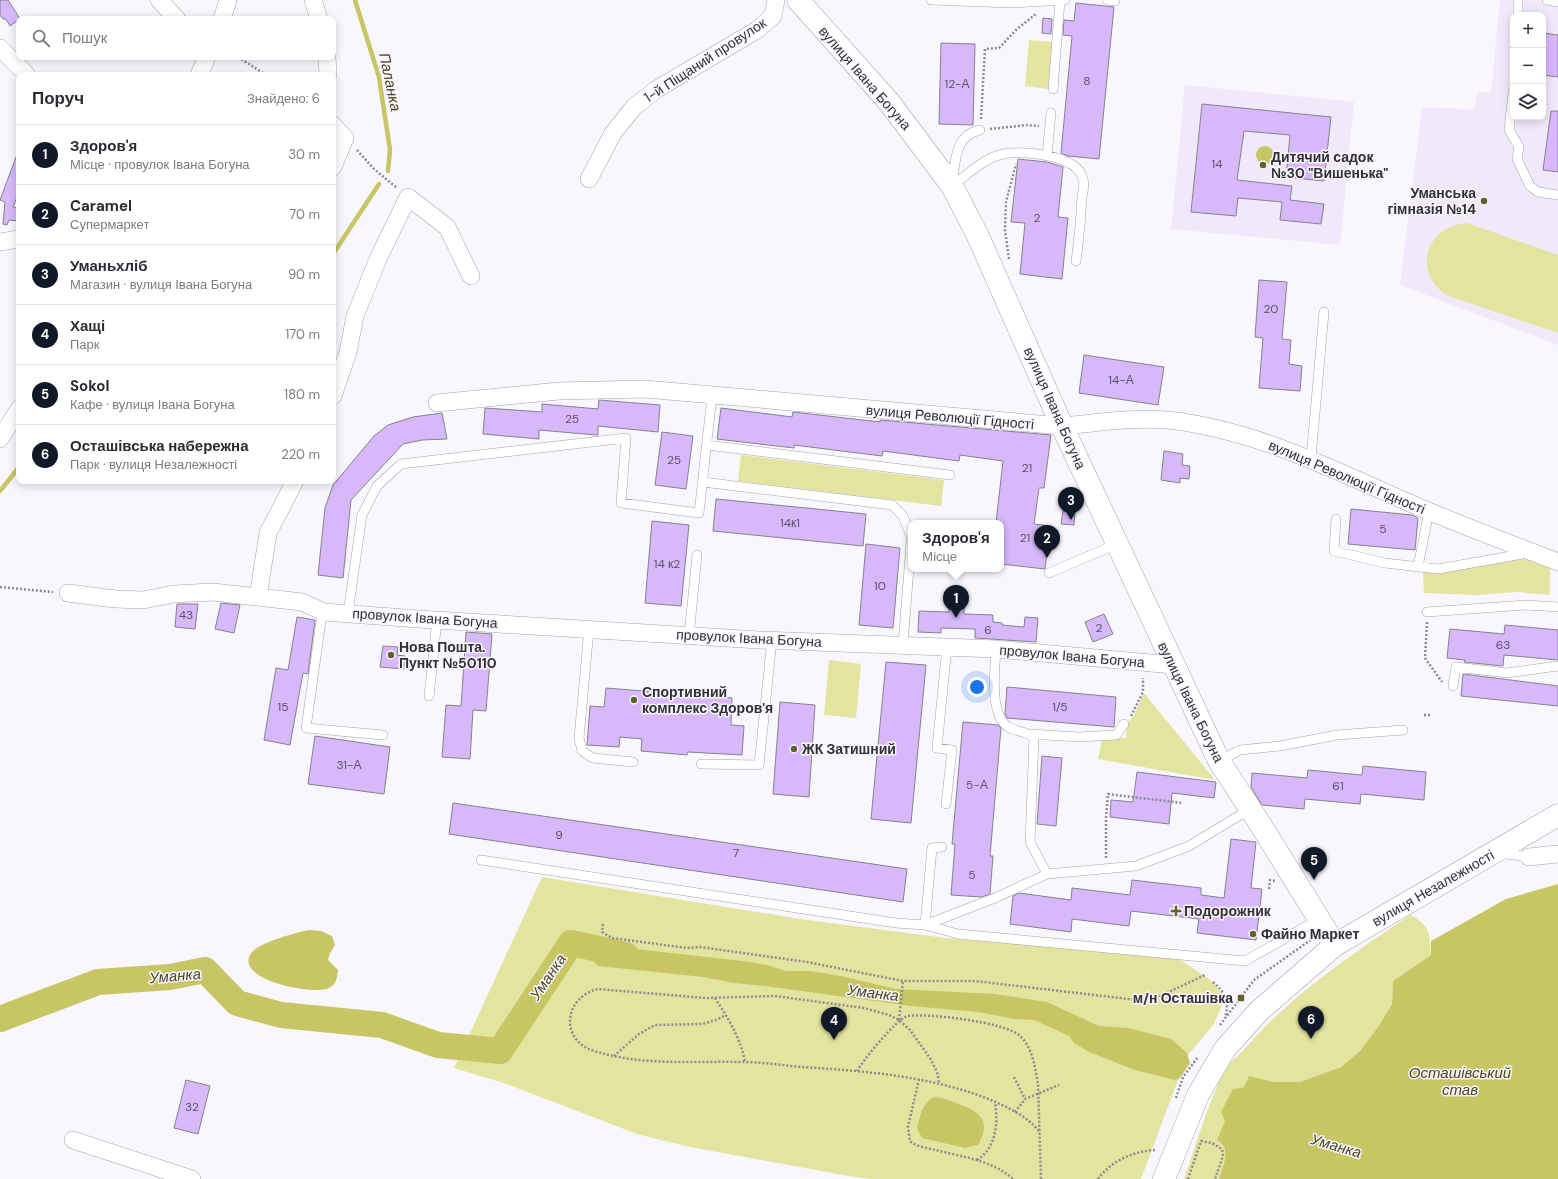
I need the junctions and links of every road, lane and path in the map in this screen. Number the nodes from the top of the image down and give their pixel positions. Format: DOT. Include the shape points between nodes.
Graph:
graph roads {
  1 [pos="159,0"];
  2 [pos="228,0"];
  3 [pos="313,0"];
  4 [pos="776,0"];
  5 [pos="798,0"];
  6 [pos="931,0"];
  7 [pos="1062,0"];
  8 [pos="1518,0"];
  9 [pos="1547,0"];
  10 [pos="1558,2"];
  11 [pos="1037,8"];
  12 [pos="1518,12"];
  13 [pos="174,16"];
  14 [pos="223,16"];
  15 [pos="318,16"];
  16 [pos="0,48"];
  17 [pos="206,60"];
  18 [pos="243,60"];
  19 [pos="327,60"];
  20 [pos="24,72"];
  21 [pos="200,72"];
  22 [pos="261,72"];
  23 [pos="328,72"];
  24 [pos="1053,89"];
  25 [pos="1051,113"];
  26 [pos="1510,120"];
  27 [pos="1050,127"];
  28 [pos="336,128"];
  29 [pos="980,130"];
  30 [pos="345,138"];
  31 [pos="1024,152"];
  32 [pos="1047,156"];
  33 [pos="336,160"];
  34 [pos="589,178"];
  35 [pos="952,186"];
  36 [pos="1558,195"];
  37 [pos="408,197"];
  38 [pos="16,239"];
  39 [pos="0,242"];
  40 [pos="1076,261"];
  41 [pos="1010,263"];
  42 [pos="471,276"];
  43 [pos="1324,312"];
  44 [pos="336,387"];
  45 [pos="712,396"];
  46 [pos="437,403"];
  47 [pos="16,414"];
  48 [pos="1062,426"];
  49 [pos="0,439"];
  50 [pos="707,445"];
  51 [pos="725,447"];
  52 [pos="731,454"];
  53 [pos="1311,458"];
  54 [pos="950,475"];
  55 [pos="703,482"];
  56 [pos="292,484"];
  57 [pos="1428,511"];
  58 [pos="1336,519"];
  59 [pos="908,528"];
  60 [pos="1117,544"];
  61 [pos="1533,552"];
  62 [pos="697,555"];
  63 [pos="1558,562"];
  64 [pos="1418,567"];
  65 [pos="909,572"];
  66 [pos="1049,573"];
  67 [pos="0,587"];
  68 [pos="68,593"];
  69 [pos="258,597"];
  70 [pos="1558,607"];
  71 [pos="324,612"];
  72 [pos="348,612"];
  73 [pos="1427,612"];
  74 [pos="437,620"];
  75 [pos="589,629"];
  76 [pos="689,636"];
  77 [pos="772,640"];
  78 [pos="903,645"];
  79 [pos="947,647"];
  80 [pos="996,649"];
  81 [pos="1167,664"];
  82 [pos="1558,666"];
  83 [pos="1449,686"];
  84 [pos="429,696"];
  85 [pos="1424,715"];
  86 [pos="1432,715"];
  87 [pos="1124,724"];
  88 [pos="1403,730"];
  89 [pos="1030,734"];
  90 [pos="383,735"];
  91 [pos="1219,761"];
  92 [pos="632,762"];
  93 [pos="701,764"];
  94 [pos="1181,803"];
  95 [pos="946,804"];
  96 [pos="1250,809"];
  97 [pos="1558,815"];
  98 [pos="942,847"];
  99 [pos="1494,852"];
  100 [pos="1558,854"];
  101 [pos="1529,857"];
  102 [pos="481,860"];
  103 [pos="1106,869"];
  104 [pos="1048,874"];
  105 [pos="1319,919"];
  106 [pos="603,924"];
  107 [pos="925,925"];
  108 [pos="1335,945"];
  109 [pos="1205,975"];
  110 [pos="902,982"];
  111 [pos="1213,982"];
  112 [pos="714,998"];
  113 [pos="726,1015"];
  114 [pos="899,1020"];
  115 [pos="1223,1021"];
  116 [pos="614,1056"];
  117 [pos="745,1062"];
  118 [pos="857,1071"];
  119 [pos="1014,1077"];
  120 [pos="919,1079"];
  121 [pos="939,1082"];
  122 [pos="1059,1085"];
  123 [pos="1038,1095"];
  124 [pos="1025,1099"];
  125 [pos="995,1102"];
  126 [pos="1015,1112"];
  127 [pos="1039,1131"];
  128 [pos="73,1140"];
  129 [pos="1157,1150"];
  130 [pos="977,1160"];
  131 [pos="192,1179"];
  132 [pos="1013,1179"];
  133 [pos="1041,1179"];
  134 [pos="1098,1179"];
  135 [pos="1164,1179"];
  136 [pos="1188,1179"];
  137 [pos="1215,1179"];
  1 -- 13 [label="street"];
  2 -- 14 [label="street"];
  3 -- 15 [label="street"];
  4 -- 34 [label="street, 1-й Піщаний провулок" via="773,16 757,30 657,89 634,107 613,133"];
  5 -- 35 [label="main road, вулиця Івана Богуна" via="889,102"];
  6 -- 7 [label="lane" via="1011,3"];
  7 -- 24 [label="lane"];
  8 -- 12 [label="lane"];
  9 -- 10 [label="lane"];
  11 -- 29 [label="path" via="1036,13 999,48 985,49"];
  16 -- 20 [label="street"];
  17 -- 21 [label="street"];
  18 -- 22 [label="path"];
  19 -- 23 [label="street"];
  25 -- 27 [label="lane"];
  26 -- 36 [label="lane" via="1509,130 1519,147 1518,158 1530,186 1538,192"];
  27 -- 29 [label="path" via="1027,125"];
  27 -- 32 [label="lane"];
  28 -- 30 [label="street"];
  29 -- 35 [label="lane" via="965,137 959,144"];
  30 -- 33 [label="street"];
  30 -- 37 [label="path" via="374,169"];
  31 -- 32 [label="lane"];
  31 -- 35 [label="lane" via="1003,154 986,161"];
  31 -- 41 [label="path" via="1006,202 1005,230"];
  32 -- 40 [label="lane" via="1059,157 1077,168 1083,178"];
  35 -- 48 [label="main road, вулиця Івана Богуна" via="977,234"];
  37 -- 42 [label="street" via="447,227"];
  37 -- 44 [label="street" via="378,258 355,316 348,352"];
  38 -- 39 [label="street"];
  43 -- 53 [label="lane"];
  45 -- 46 [label="street, вулиця Революції Гідності" via="645,389 559,391"];
  45 -- 48 [label="street, вулиця Революції Гідності"];
  45 -- 50 [label="lane"];
  47 -- 49 [label="street"];
  48 -- 53 [label="street, вулиця Революції Гідності" via="1130,419 1193,424 1233,432"];
  48 -- 60 [label="main road, вулиця Івана Богуна"];
  50 -- 51 [label="lane"];
  50 -- 55 [label="lane"];
  51 -- 52 [label="lane" via="730,449"];
  51 -- 54 [label="lane"];
  53 -- 57 [label="street, вулиця Революції Гідності"];
  55 -- 59 [label="lane" via="892,505 903,516"];
  55 -- 72 [label="lane" via="699,512 621,503 626,438 401,464 378,486 362,515"];
  56 -- 69 [label="street" via="268,533"];
  57 -- 61 [label="street, вулиця Революції Гідності"];
  57 -- 64 [label="lane"];
  58 -- 64 [label="lane" via="1334,551 1384,563"];
  60 -- 66 [label="lane"];
  60 -- 81 [label="main road, вулиця Івана Богуна"];
  61 -- 63 [label="street, вулиця Революції Гідності"];
  61 -- 64 [label="lane" via="1438,569"];
  62 -- 76 [label="lane"];
  65 -- 78 [label="lane"];
  67 -- 68 [label="path"];
  68 -- 69 [label="street" via="122,600 213,592"];
  69 -- 71 [label="street" via="302,602"];
  70 -- 73 [label="lane" via="1526,605"];
  71 -- 72 [label="street, провулок Івана Богуна"];
  71 -- 90 [label="lane" via="306,728"];
  72 -- 74 [label="street, провулок Івана Богуна"];
  73 -- 83 [label="path" via="1426,658"];
  74 -- 75 [label="street, провулок Івана Богуна"];
  74 -- 84 [label="lane"];
  75 -- 76 [label="street, провулок Івана Богуна"];
  75 -- 92 [label="lane" via="579,738 582,751 593,758"];
  76 -- 77 [label="street, провулок Івана Богуна"];
  77 -- 78 [label="street, провулок Івана Богуна"];
  77 -- 93 [label="lane" via="759,765"];
  78 -- 79 [label="street, провулок Івана Богуна"];
  79 -- 80 [label="street, провулок Івана Богуна"];
  79 -- 95 [label="lane" via="937,748 952,750"];
  80 -- 81 [label="street, провулок Івана Богуна"];
  80 -- 89 [label="lane" via="994,695 997,710 1008,726"];
  81 -- 87 [label="path" via="1143,673 1143,692 1133,714"];
  81 -- 91 [label="main road, вулиця Івана Богуна"];
  82 -- 83 [label="lane" via="1507,673 1456,667"];
  85 -- 86 [label="path"];
  87 -- 89 [label="lane" via="1116,734 1078,737"];
  88 -- 91 [label="lane" via="1337,736 1240,750"];
  89 -- 104 [label="lane" via="1034,738 1030,842"];
  91 -- 96 [label="main road, вулиця Івана Богуна"];
  94 -- 103 [label="path" via="1108,794"];
  96 -- 103 [label="lane" via="1189,846 1136,866"];
  96 -- 105 [label="main road, вулиця Івана Богуна"];
  97 -- 99 [label="main road, вулиця Незалежності"];
  98 -- 107 [label="lane" via="932,848"];
  99 -- 101 [label="lane"];
  99 -- 108 [label="main road, вулиця Незалежності"];
  100 -- 101 [label="street"];
  102 -- 107 [label="lane" via="896,923"];
  103 -- 104 [label="lane"];
  104 -- 107 [label="lane"];
  105 -- 107 [label="lane" via="1245,961 958,934"];
  105 -- 108 [label="main road, вулиця Івана Богуна"];
  106 -- 110 [label="path" via="602,932 612,938 807,962"];
  108 -- 135 [label="main road, вулиця Незалежності" via="1259,1011 1225,1049 1198,1095"];
  109 -- 110 [label="path" via="1160,996 1137,1000 976,980"];
  110 -- 114 [label="path"];
  111 -- 115 [label="path" via="1223,990 1227,1000"];
  112 -- 113 [label="path"];
  112 -- 114 [label="path" via="775,996 852,1006"];
  112 -- 116 [label="path" via="611,989 598,989 584,994 572,1011 570,1023 573,1034 577,1040 592,1050"];
  113 -- 116 [label="path" via="702,1024 655,1025 639,1034"];
  113 -- 117 [label="path" via="740,1043"];
  114 -- 118 [label="path"];
  114 -- 121 [label="path" via="910,1030 930,1058"];
  114 -- 123 [label="path" via="912,1015 1002,1026 1012,1030 1027,1043 1038,1084"];
  116 -- 117 [label="path" via="674,1063"];
  117 -- 118 [label="path"];
  118 -- 120 [label="path"];
  119 -- 124 [label="path"];
  120 -- 121 [label="path"];
  120 -- 130 [label="path" via="908,1128 910,1141 921,1147"];
  121 -- 125 [label="path"];
  122 -- 123 [label="path"];
  123 -- 124 [label="path"];
  123 -- 127 [label="path"];
  124 -- 126 [label="path"];
  125 -- 126 [label="path"];
  125 -- 130 [label="path" via="996,1118 992,1143"];
  126 -- 127 [label="path" via="1032,1122"];
  127 -- 133 [label="path"];
  128 -- 131 [label="street"];
  129 -- 134 [label="path" via="1123,1157 1104,1170"];
  130 -- 132 [label="path" via="992,1165"];
  136 -- 137 [label="path" via="1201,1141 1212,1143 1222,1149 1223,1156"];
}
